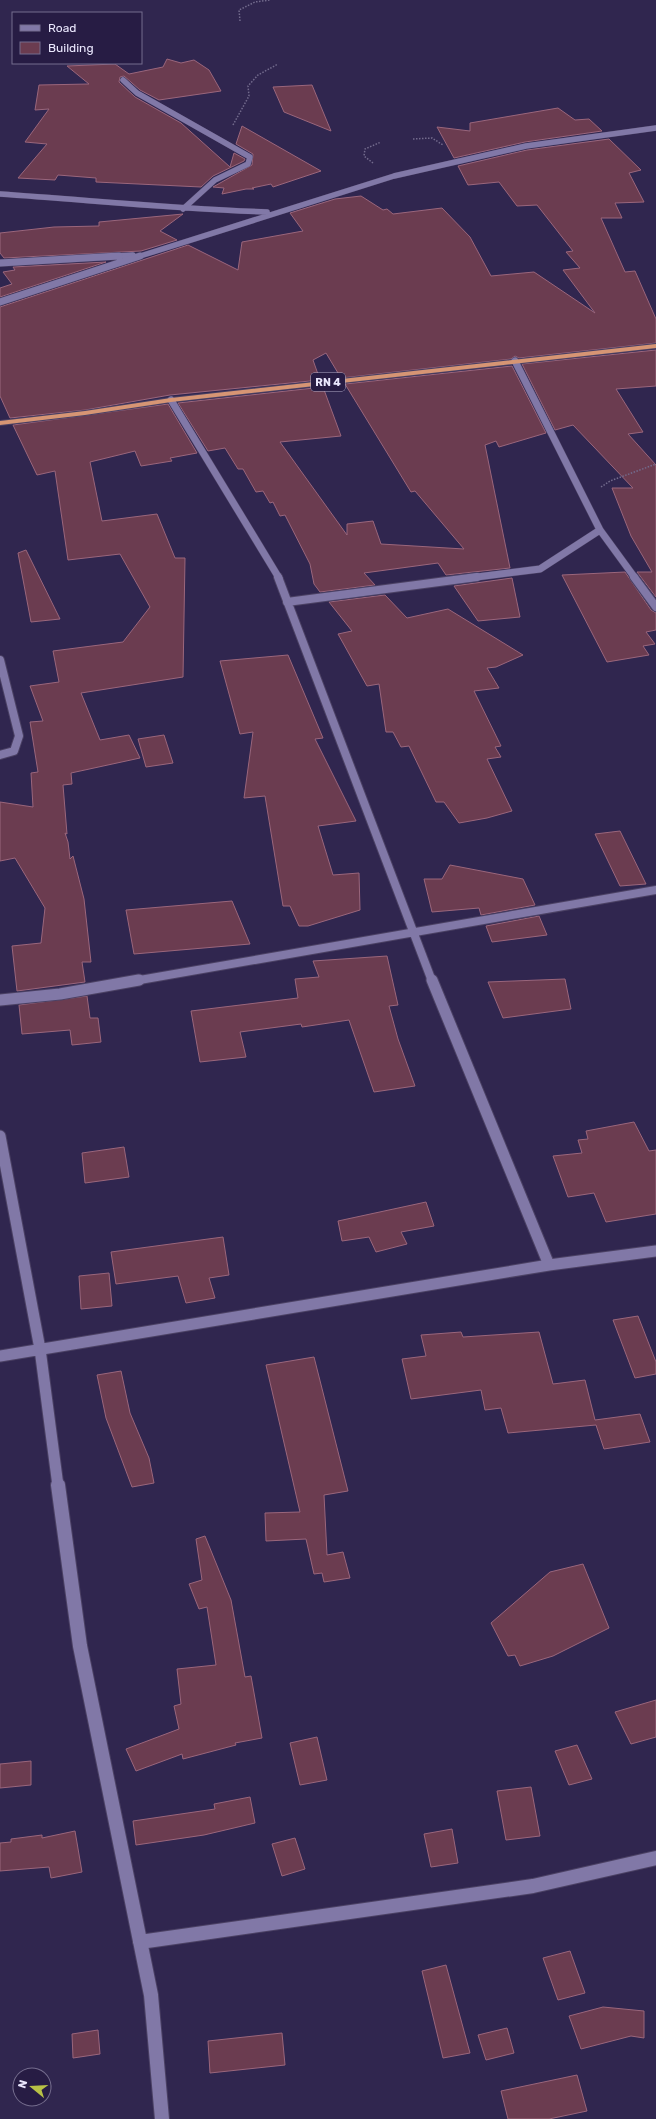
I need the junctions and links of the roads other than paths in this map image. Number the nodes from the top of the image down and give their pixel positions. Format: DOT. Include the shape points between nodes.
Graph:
graph roads {
  1 [pos="123,80"];
  2 [pos="656,128"];
  3 [pos="0,194"];
  4 [pos="183,209"];
  5 [pos="277,212"];
  6 [pos="147,254"];
  7 [pos="0,263"];
  8 [pos="0,302"];
  9 [pos="656,346"];
  10 [pos="515,361"];
  11 [pos="171,400"];
  12 [pos="0,423"];
  13 [pos="600,530"];
  14 [pos="288,602"];
  15 [pos="656,607"];
  16 [pos="0,660"];
  17 [pos="0,755"];
  18 [pos="656,890"];
  19 [pos="413,932"];
  20 [pos="0,1000"];
  21 [pos="0,1136"];
  22 [pos="656,1251"];
  23 [pos="550,1265"];
  24 [pos="40,1349"];
  25 [pos="0,1356"];
  26 [pos="656,1858"];
  27 [pos="140,1942"];
  28 [pos="162,2119"];
  1 -- 4 [label="street" via="137,93 250,157 248,164 211,182 194,202"];
  2 -- 5 [label="street" via="526,146 394,176"];
  3 -- 4 [label="street" via="136,203"];
  4 -- 5 [label="street"];
  5 -- 6 [label="street"];
  6 -- 7 [label="street"];
  6 -- 8 [label="street"];
  9 -- 10 [label="highway, RN 4"];
  10 -- 11 [label="highway, RN 4"];
  10 -- 13 [label="street"];
  11 -- 12 [label="highway, RN 4"];
  11 -- 14 [label="street" via="278,576"];
  13 -- 14 [label="street" via="540,569"];
  13 -- 15 [label="street"];
  14 -- 19 [label="street"];
  16 -- 17 [label="street" via="19,736 14,751"];
  18 -- 19 [label="street"];
  19 -- 20 [label="street" via="60,994"];
  19 -- 23 [label="street"];
  21 -- 24 [label="street"];
  22 -- 23 [label="street"];
  23 -- 24 [label="street"];
  24 -- 25 [label="street"];
  24 -- 27 [label="street" via="80,1646"];
  26 -- 27 [label="street" via="533,1886"];
  27 -- 28 [label="street" via="151,1995"];
}
